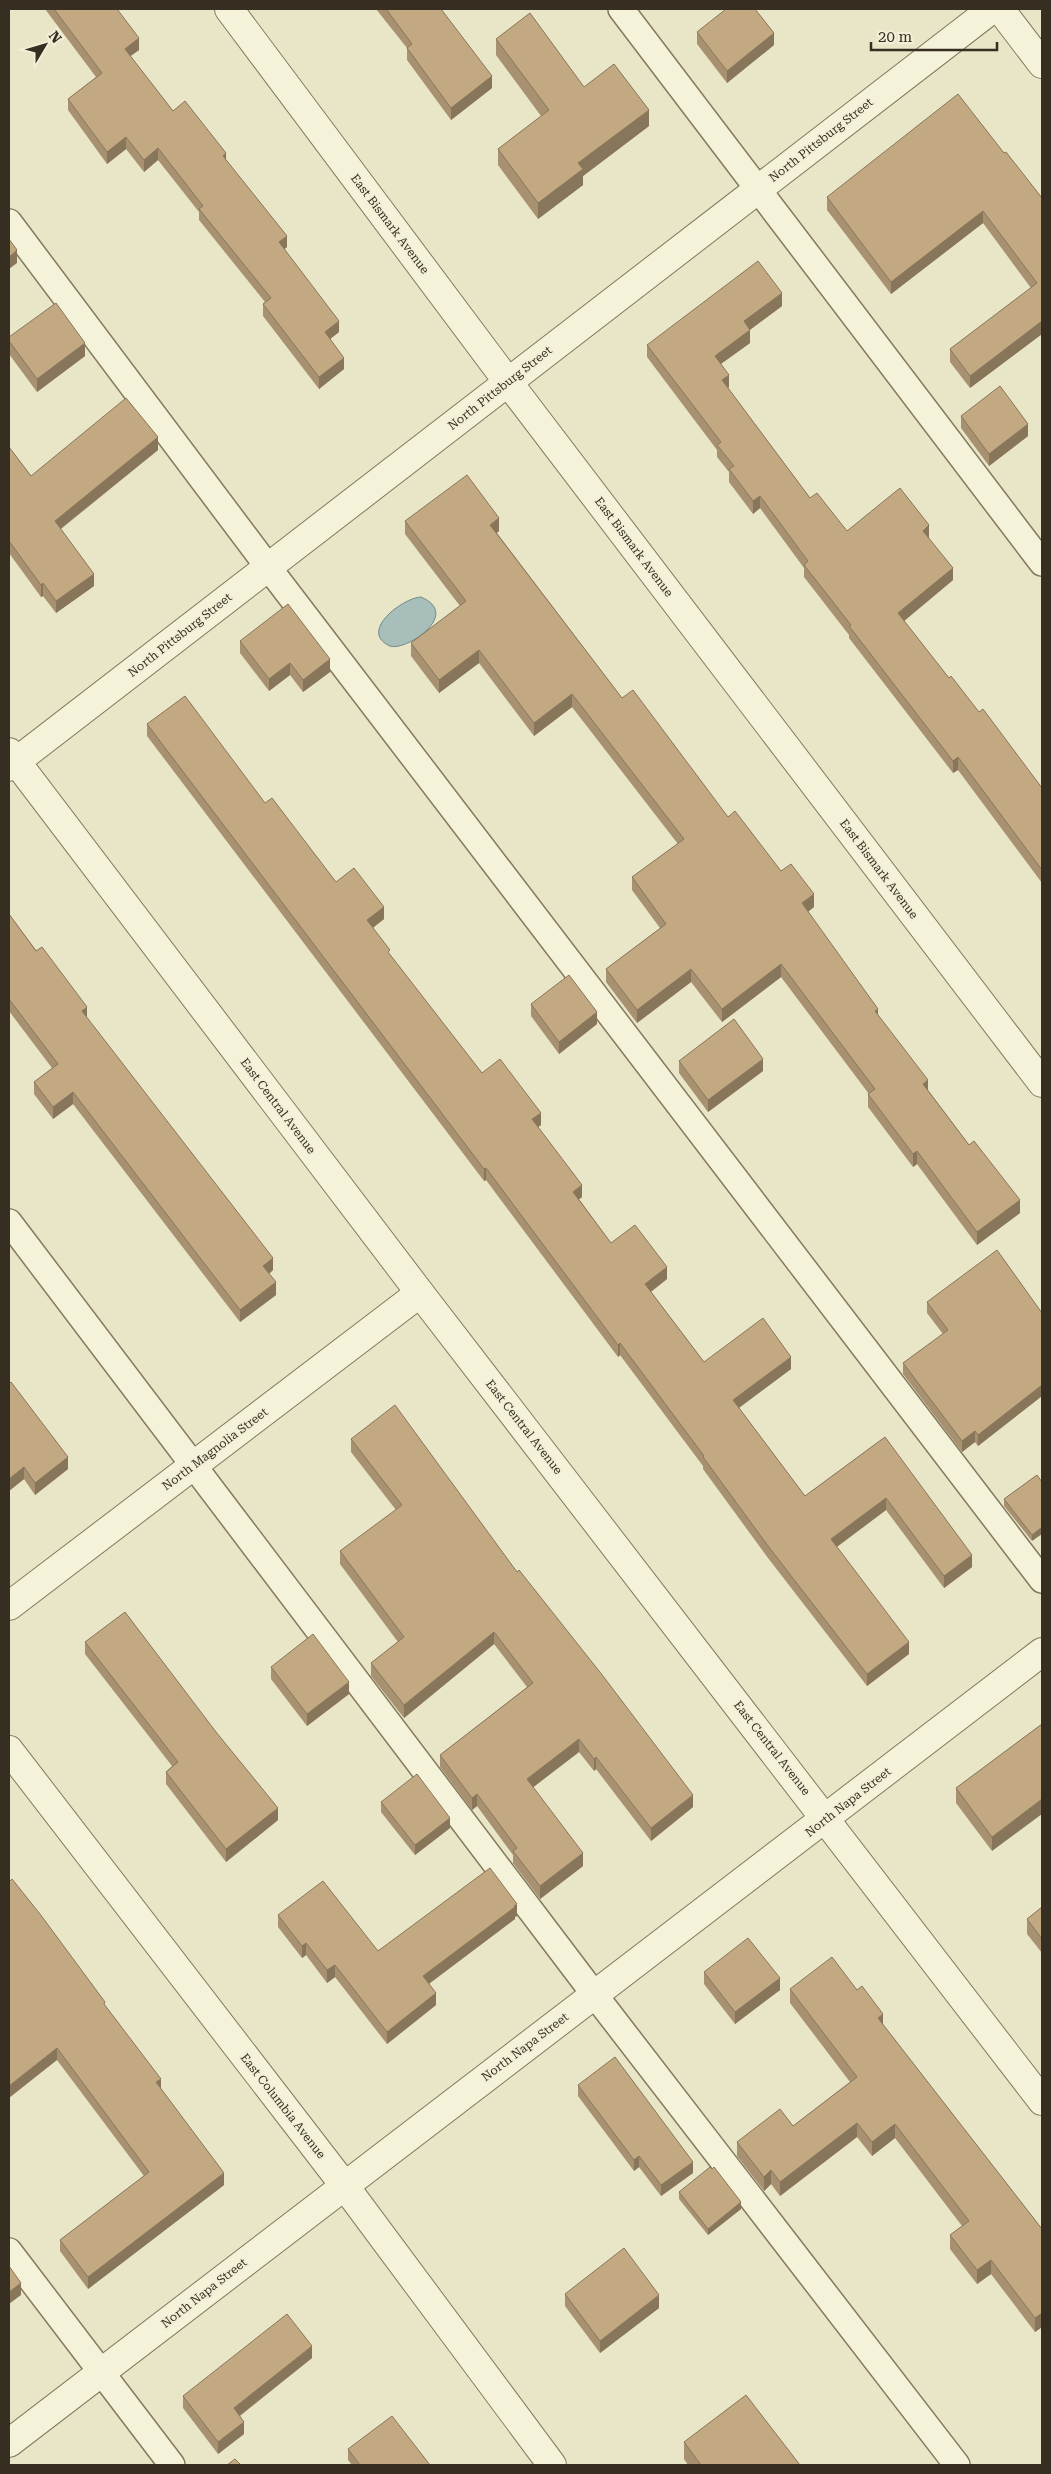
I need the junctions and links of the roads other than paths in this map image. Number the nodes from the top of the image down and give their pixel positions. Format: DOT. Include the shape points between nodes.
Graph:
graph roads {
  1 [pos="229,9"];
  2 [pos="622,9"];
  3 [pos="992,9"];
  4 [pos="1000,9"];
  5 [pos="1042,64"];
  6 [pos="758,189"];
  7 [pos="9,222"];
  8 [pos="508,382"];
  9 [pos="1042,563"];
  10 [pos="268,567"];
  11 [pos="11,760"];
  12 [pos="1042,1083"];
  13 [pos="9,1222"];
  14 [pos="420,1293"];
  15 [pos="193,1465"];
  16 [pos="1042,1580"];
  17 [pos="9,1606"];
  18 [pos="1042,1652"];
  19 [pos="9,1750"];
  20 [pos="826,1818"];
  21 [pos="594,1994"];
  22 [pos="1042,2101"];
  23 [pos="344,2185"];
  24 [pos="9,2252"];
  25 [pos="100,2372"];
  26 [pos="9,2443"];
  27 [pos="172,2465"];
  28 [pos="552,2465"];
  29 [pos="957,2465"];
  1 -- 8 [label="street, East Bismark Avenue"];
  2 -- 6 [label="lane"];
  3 -- 6 [label="street, North Pittsburg Street"];
  4 -- 5 [label="street"];
  6 -- 8 [label="street, North Pittsburg Street"];
  6 -- 9 [label="lane"];
  7 -- 10 [label="lane"];
  8 -- 10 [label="street, North Pittsburg Street"];
  8 -- 12 [label="street, East Bismark Avenue"];
  10 -- 11 [label="street, North Pittsburg Street"];
  10 -- 16 [label="lane"];
  11 -- 14 [label="street, East Central Avenue"];
  13 -- 15 [label="lane"];
  14 -- 15 [label="street, North Magnolia Street"];
  14 -- 20 [label="street, East Central Avenue"];
  15 -- 17 [label="street, North Magnolia Street"];
  15 -- 21 [label="lane"];
  18 -- 20 [label="street, North Napa Street"];
  19 -- 23 [label="street, East Columbia Avenue"];
  20 -- 21 [label="street, North Napa Street"];
  20 -- 22 [label="street, East Central Avenue"];
  21 -- 23 [label="street, North Napa Street"];
  21 -- 29 [label="lane"];
  23 -- 25 [label="street, North Napa Street"];
  23 -- 28 [label="street, East Columbia Avenue"];
  24 -- 25 [label="lane"];
  25 -- 26 [label="street, North Napa Street"];
  25 -- 27 [label="lane"];
}
